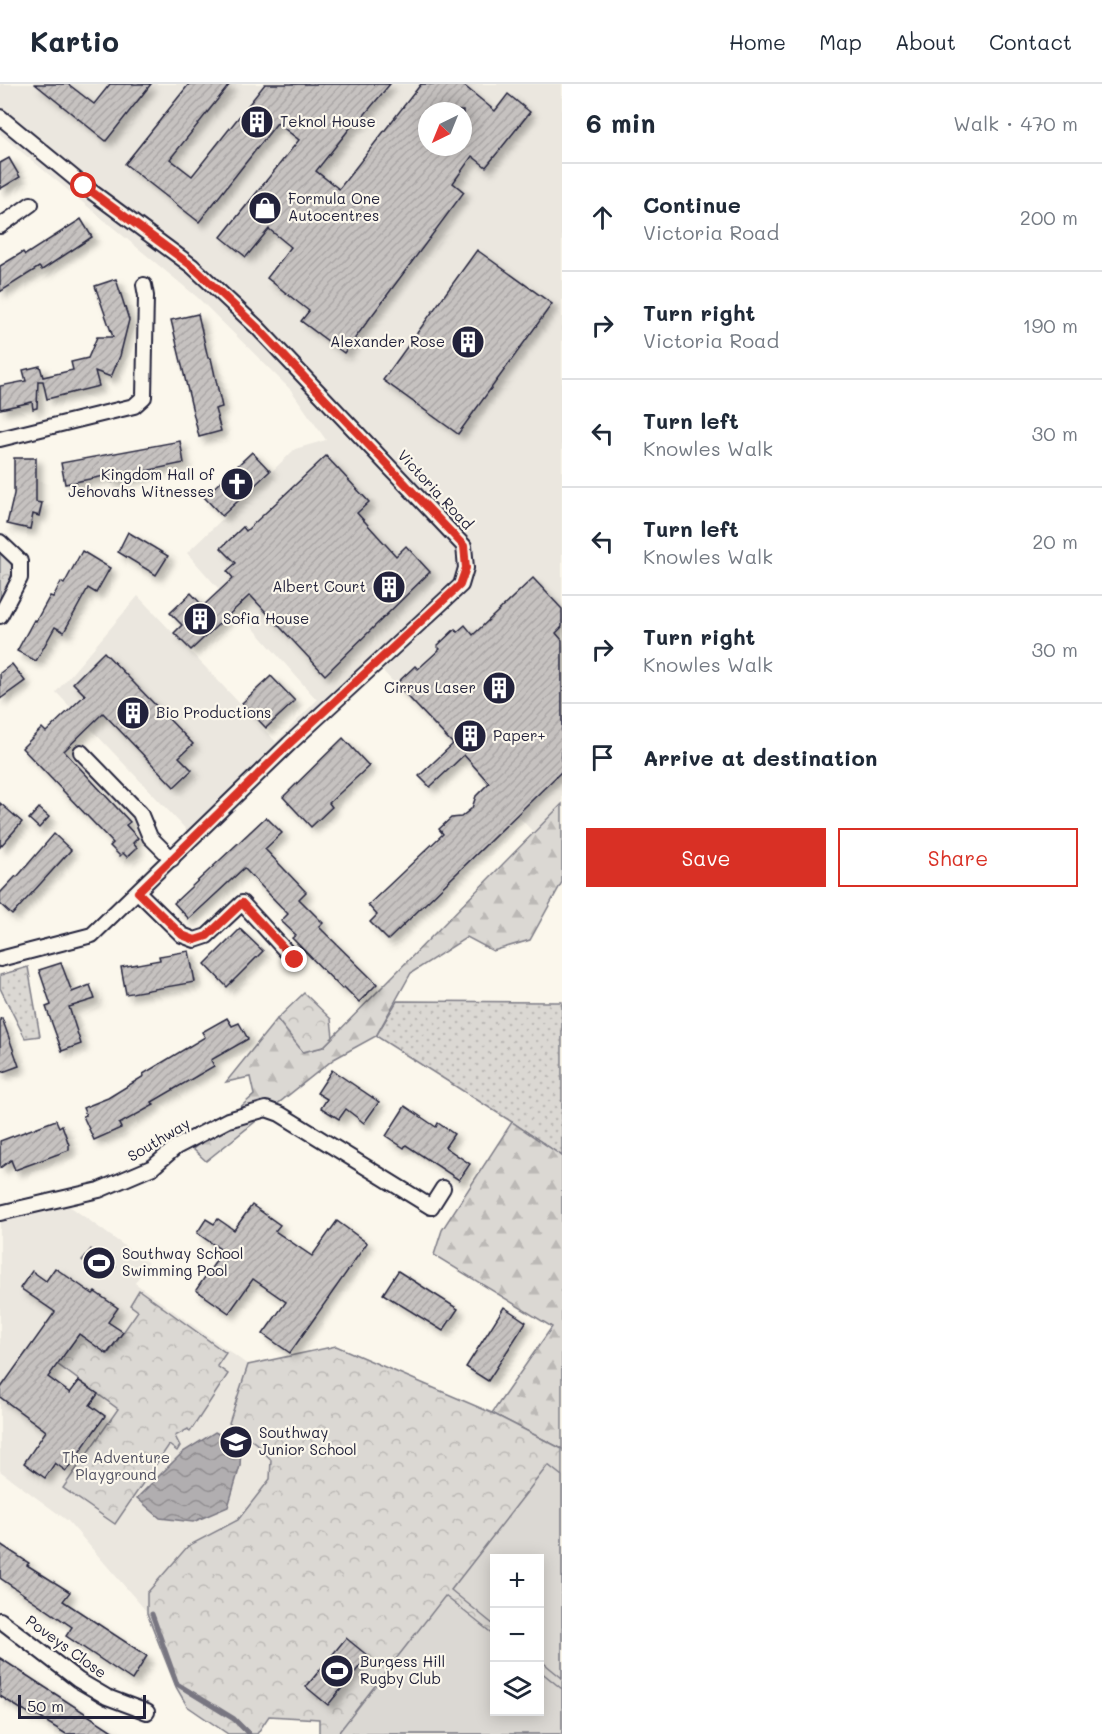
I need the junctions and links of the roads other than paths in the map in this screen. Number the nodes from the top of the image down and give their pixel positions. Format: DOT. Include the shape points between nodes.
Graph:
graph roads {
  1 [pos="0,117"];
  2 [pos="31,204"];
  3 [pos="0,226"];
  4 [pos="144,285"];
  5 [pos="0,439"];
  6 [pos="0,542"];
  7 [pos="0,616"];
  8 [pos="81,752"];
  9 [pos="172,859"];
  10 [pos="138,892"];
  11 [pos="0,959"];
  12 [pos="295,960"];
  13 [pos="443,1188"];
  14 [pos="0,1213"];
  15 [pos="0,1620"];
  16 [pos="147,1712"];
  1 -- 9 [label="street, Victoria Road" via="84,186 192,266 258,328 464,546 466,568 460,585"];
  2 -- 3 [label="street"];
  4 -- 5 [label="street" via="144,397 134,406"];
  6 -- 7 [label="street" via="20,561 20,578"];
  8 -- 9 [label="street" via="140,813 150,837"];
  9 -- 10 [label="street, Victoria Road"];
  10 -- 11 [label="street, Victoria Road" via="92,935"];
  10 -- 12 [label="street" via="182,935 195,940 207,936 242,903"];
  13 -- 14 [label="street, Southway" via="431,1207 266,1109 228,1120 177,1147 153,1167 99,1190"];
  15 -- 16 [label="street, Poveys Close" via="78,1680"];
}
